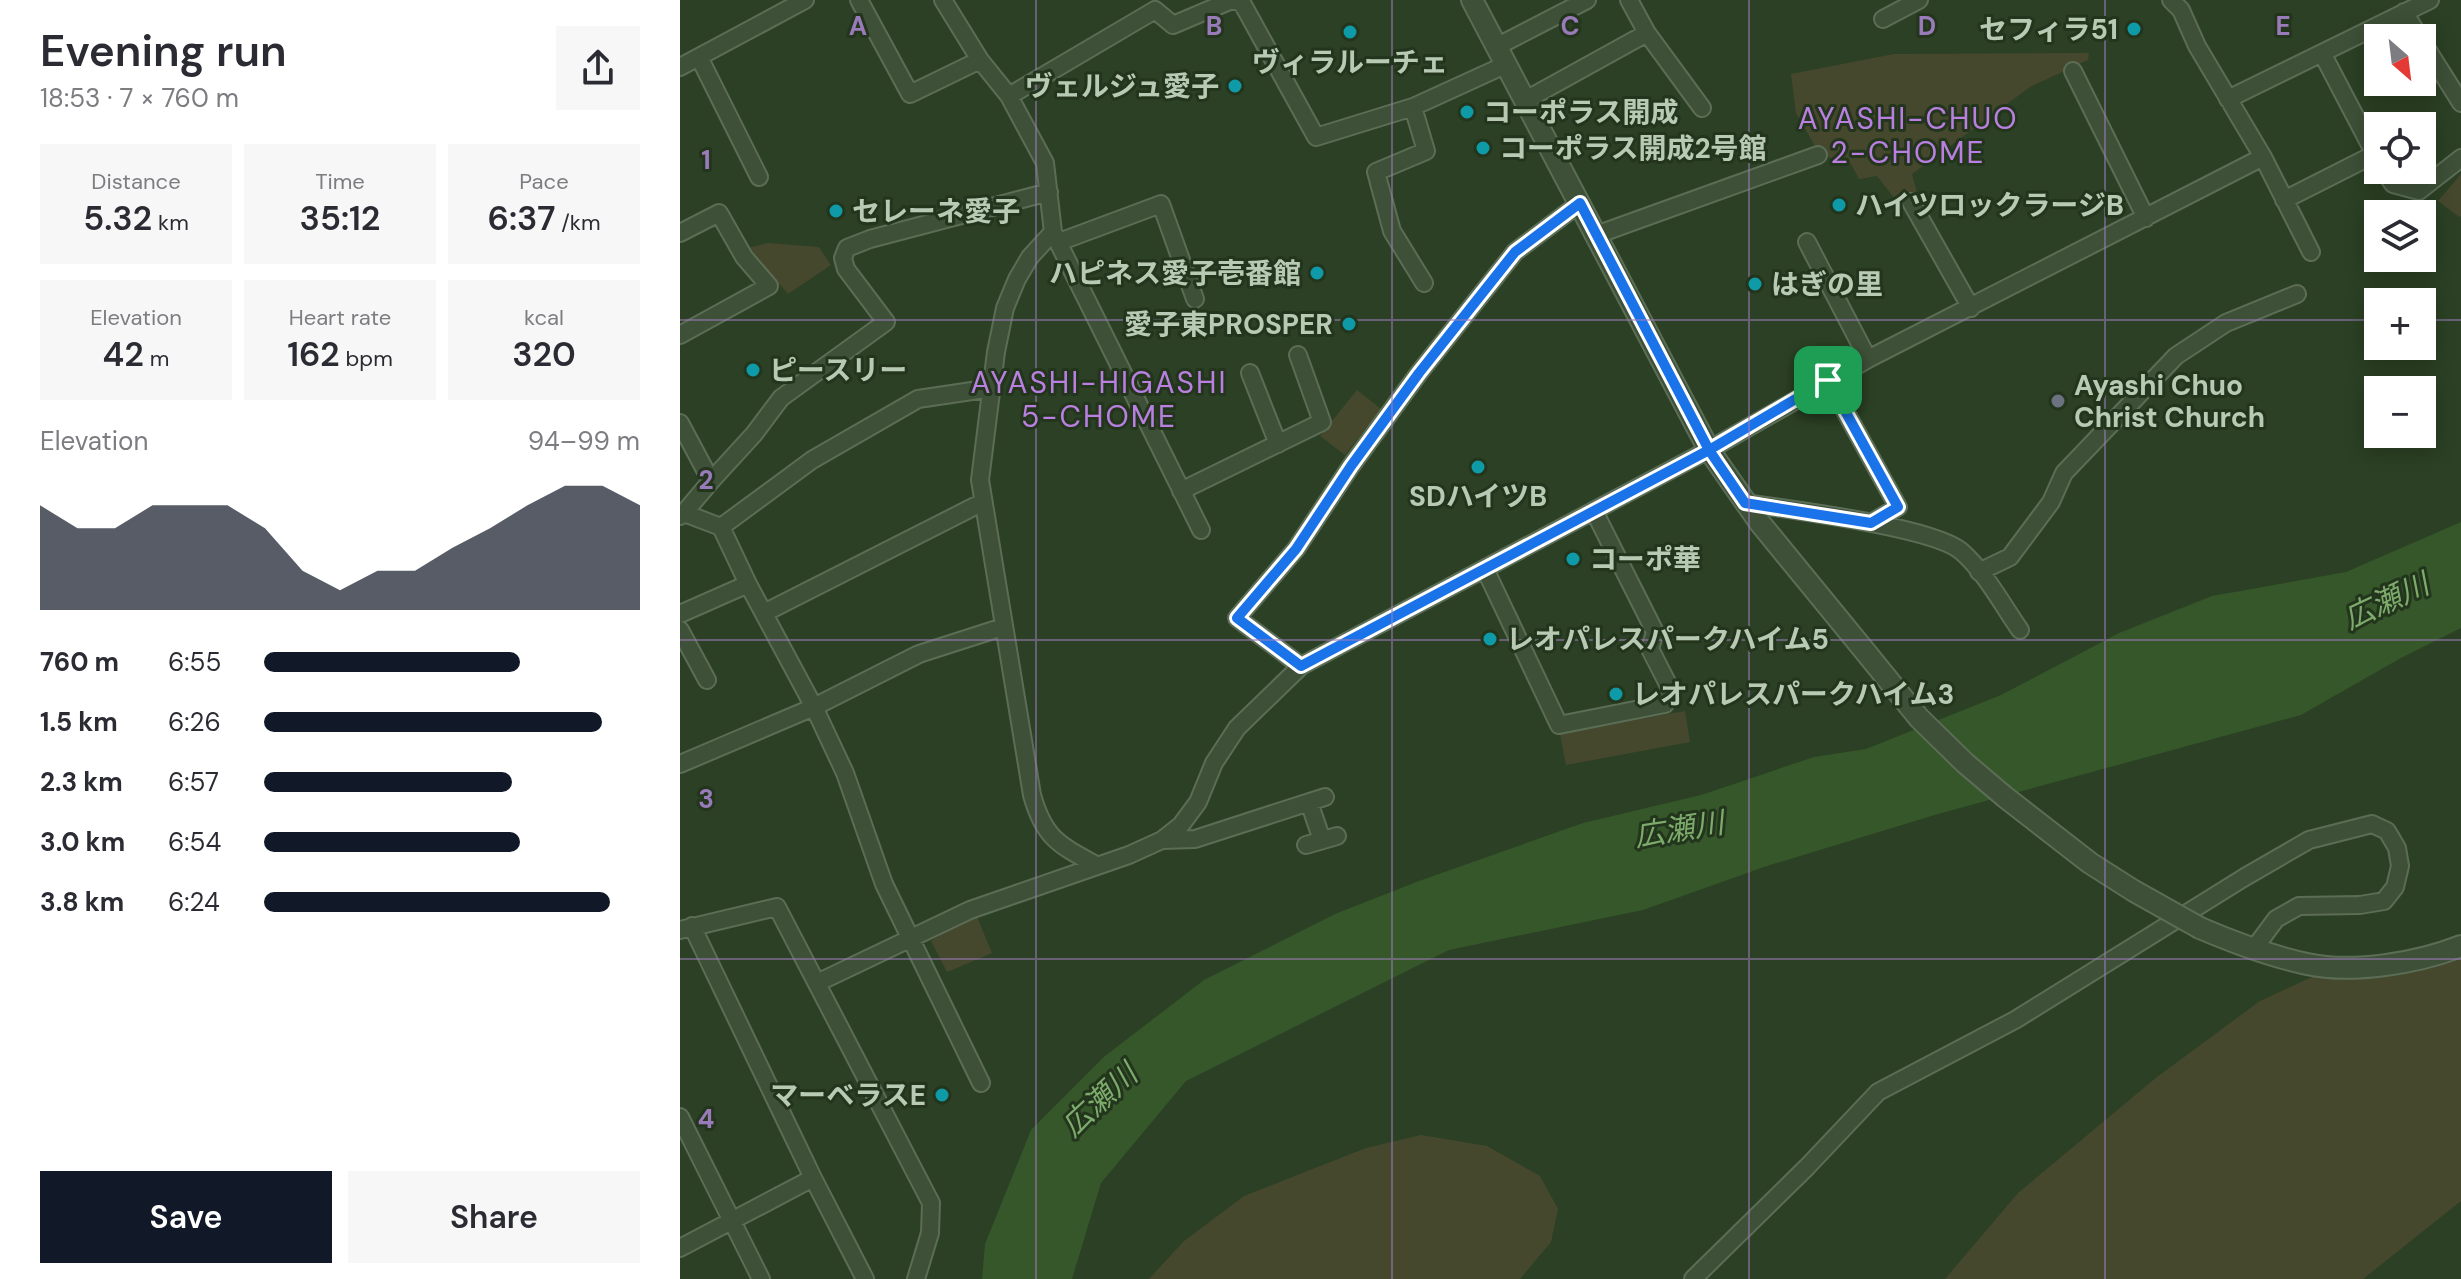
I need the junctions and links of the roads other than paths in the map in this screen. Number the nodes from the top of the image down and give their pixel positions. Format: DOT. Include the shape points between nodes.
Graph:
graph roads {
  1 [pos="805,0"];
  2 [pos="859,0"];
  3 [pos="943,0"];
  4 [pos="1232,0"];
  5 [pos="1472,0"];
  6 [pos="1587,0"];
  7 [pos="1629,0"];
  8 [pos="1919,0"];
  9 [pos="2171,0"];
  10 [pos="2430,0"];
  11 [pos="2404,12"];
  12 [pos="1883,19"];
  13 [pos="2411,24"];
  14 [pos="1647,33"];
  15 [pos="2322,53"];
  16 [pos="1501,56"];
  17 [pos="699,57"];
  18 [pos="980,60"];
  19 [pos="2436,64"];
  20 [pos="680,67"];
  21 [pos="2073,71"];
  22 [pos="1009,96"];
  23 [pos="2228,99"];
  24 [pos="1524,101"];
  25 [pos="2461,103"];
  26 [pos="1413,107"];
  27 [pos="1702,108"];
  28 [pos="2364,134"];
  29 [pos="1818,155"];
  30 [pos="2263,157"];
  31 [pos="2461,158"];
  32 [pos="2364,163"];
  33 [pos="759,177"];
  34 [pos="2436,178"];
  35 [pos="2393,184"];
  36 [pos="2428,184"];
  37 [pos="1049,192"];
  38 [pos="2284,200"];
  39 [pos="1911,202"];
  40 [pos="1580,203"];
  41 [pos="2146,218"];
  42 [pos="680,233"];
  43 [pos="1596,235"];
  44 [pos="1056,237"];
  45 [pos="1807,242"];
  46 [pos="2311,252"];
  47 [pos="1424,283"];
  48 [pos="2297,294"];
  49 [pos="1195,299"];
  50 [pos="1971,308"];
  51 [pos="680,335"];
  52 [pos="1298,355"];
  53 [pos="1868,359"];
  54 [pos="1250,373"];
  55 [pos="1828,380"];
  56 [pos="992,388"];
  57 [pos="680,423"];
  58 [pos="1278,444"];
  59 [pos="1709,450"];
  60 [pos="711,481"];
  61 [pos="1181,491"];
  62 [pos="983,502"];
  63 [pos="1745,503"];
  64 [pos="1594,511"];
  65 [pos="682,515"];
  66 [pos="1871,523"];
  67 [pos="721,527"];
  68 [pos="1201,530"];
  69 [pos="1485,569"];
  70 [pos="1979,572"];
  71 [pos="748,584"];
  72 [pos="764,613"];
  73 [pos="680,614"];
  74 [pos="1003,627"];
  75 [pos="680,630"];
  76 [pos="2020,630"];
  77 [pos="1301,666"];
  78 [pos="707,680"];
  79 [pos="814,707"];
  80 [pos="680,764"];
  81 [pos="1162,840"];
  82 [pos="1322,840"];
  83 [pos="1096,865"];
  84 [pos="686,928"];
  85 [pos="911,937"];
  86 [pos="2461,946"];
  87 [pos="2253,950"];
  88 [pos="817,983"];
  89 [pos="981,1083"];
  90 [pos="680,1117"];
  91 [pos="686,1144"];
  92 [pos="813,1178"];
  93 [pos="731,1222"];
  94 [pos="680,1248"];
  95 [pos="761,1279"];
  96 [pos="865,1279"];
  97 [pos="916,1279"];
  98 [pos="1693,1279"];
  1 -- 17 [label="street"];
  2 -- 18 [label="street" via="910,94"];
  3 -- 18 [label="street"];
  4 -- 22 [label="street" via="1173,25 1155,10"];
  4 -- 26 [label="street" via="1242,3 1316,137"];
  5 -- 16 [label="street"];
  6 -- 16 [label="street"];
  7 -- 14 [label="street"];
  8 -- 12 [label="street"];
  9 -- 23 [label="street"];
  10 -- 11 [label="street"];
  11 -- 13 [label="street"];
  11 -- 15 [label="street"];
  14 -- 24 [label="street"];
  14 -- 27 [label="street"];
  15 -- 23 [label="street"];
  15 -- 28 [label="street"];
  16 -- 24 [label="street"];
  16 -- 26 [label="street"];
  17 -- 20 [label="street"];
  17 -- 33 [label="street"];
  18 -- 22 [label="street"];
  19 -- 25 [label="street"];
  21 -- 41 [label="street"];
  22 -- 37 [label="street" via="1045,163"];
  23 -- 30 [label="street"];
  24 -- 40 [label="street"];
  26 -- 47 [label="street" via="1426,151 1376,172 1392,231"];
  29 -- 43 [label="street"];
  30 -- 38 [label="street"];
  30 -- 41 [label="street"];
  31 -- 34 [label="street"];
  32 -- 38 [label="street"];
  35 -- 36 [label="street" via="2419,191"];
  37 -- 44 [label="street"];
  37 -- 60 [label="street" via="847,248 846,269 886,322 781,398"];
  38 -- 46 [label="street"];
  39 -- 50 [label="street"];
  40 -- 43 [label="street"];
  40 -- 77 [label="street" via="1515,252 1419,373 1296,549 1237,618"];
  41 -- 50 [label="street"];
  42 -- 51 [label="street" via="719,213 744,257 769,286"];
  43 -- 59 [label="street"];
  44 -- 49 [label="street" via="1161,204"];
  44 -- 56 [label="street" via="1030,257 1017,279 1005,308"];
  44 -- 61 [label="street"];
  45 -- 53 [label="street"];
  48 -- 70 [label="street" via="2226,323 2176,356 2064,473 2051,502 2010,557"];
  50 -- 53 [label="street"];
  52 -- 58 [label="street" via="1322,422"];
  53 -- 55 [label="street"];
  54 -- 58 [label="street"];
  55 -- 59 [label="street"];
  55 -- 66 [label="street" via="1898,507"];
  56 -- 62 [label="street" via="980,480"];
  56 -- 67 [label="street" via="918,399 812,460"];
  57 -- 60 [label="street"];
  58 -- 61 [label="street"];
  59 -- 63 [label="street"];
  59 -- 64 [label="street"];
  60 -- 65 [label="street"];
  61 -- 68 [label="street"];
  62 -- 72 [label="street"];
  62 -- 74 [label="street"];
  63 -- 66 [label="street"];
  63 -- 87 [label="street, bridge" via="1919,718 1965,763 2090,863 2200,928"];
  64 -- 69 [label="street"];
  64 -- 69 [label="street" via="1655,632 1650,649 1672,692 1665,704 1559,725"];
  65 -- 67 [label="street"];
  66 -- 70 [label="street" via="1959,549"];
  67 -- 71 [label="street"];
  69 -- 77 [label="street"];
  70 -- 76 [label="street"];
  71 -- 72 [label="street"];
  71 -- 73 [label="street"];
  72 -- 79 [label="street"];
  74 -- 79 [label="street" via="919,654"];
  74 -- 83 [label="street" via="1039,820 1053,838"];
  75 -- 78 [label="street"];
  77 -- 81 [label="street" via="1237,728 1214,763 1198,802"];
  79 -- 80 [label="street"];
  79 -- 85 [label="street" via="845,773 884,884"];
  81 -- 82 [label="street" via="1195,839 1317,799"];
  81 -- 83 [label="street"];
  83 -- 85 [label="street"];
  84 -- 88 [label="street" via="777,907"];
  84 -- 92 [label="street"];
  85 -- 88 [label="street"];
  85 -- 89 [label="street"];
  86 -- 87 [label="street" via="2440,955 2354,967 2310,965"];
  87 -- 98 [label="street" via="2276,919 2299,906 2384,901 2395,887 2400,866 2387,831 2372,824 2309,840 2015,1020 1878,1092"];
  88 -- 97 [label="street" via="931,1203 930,1233"];
  90 -- 91 [label="street"];
  91 -- 93 [label="street"];
  92 -- 93 [label="street"];
  92 -- 96 [label="street"];
  93 -- 94 [label="street"];
  93 -- 95 [label="street"];
}
